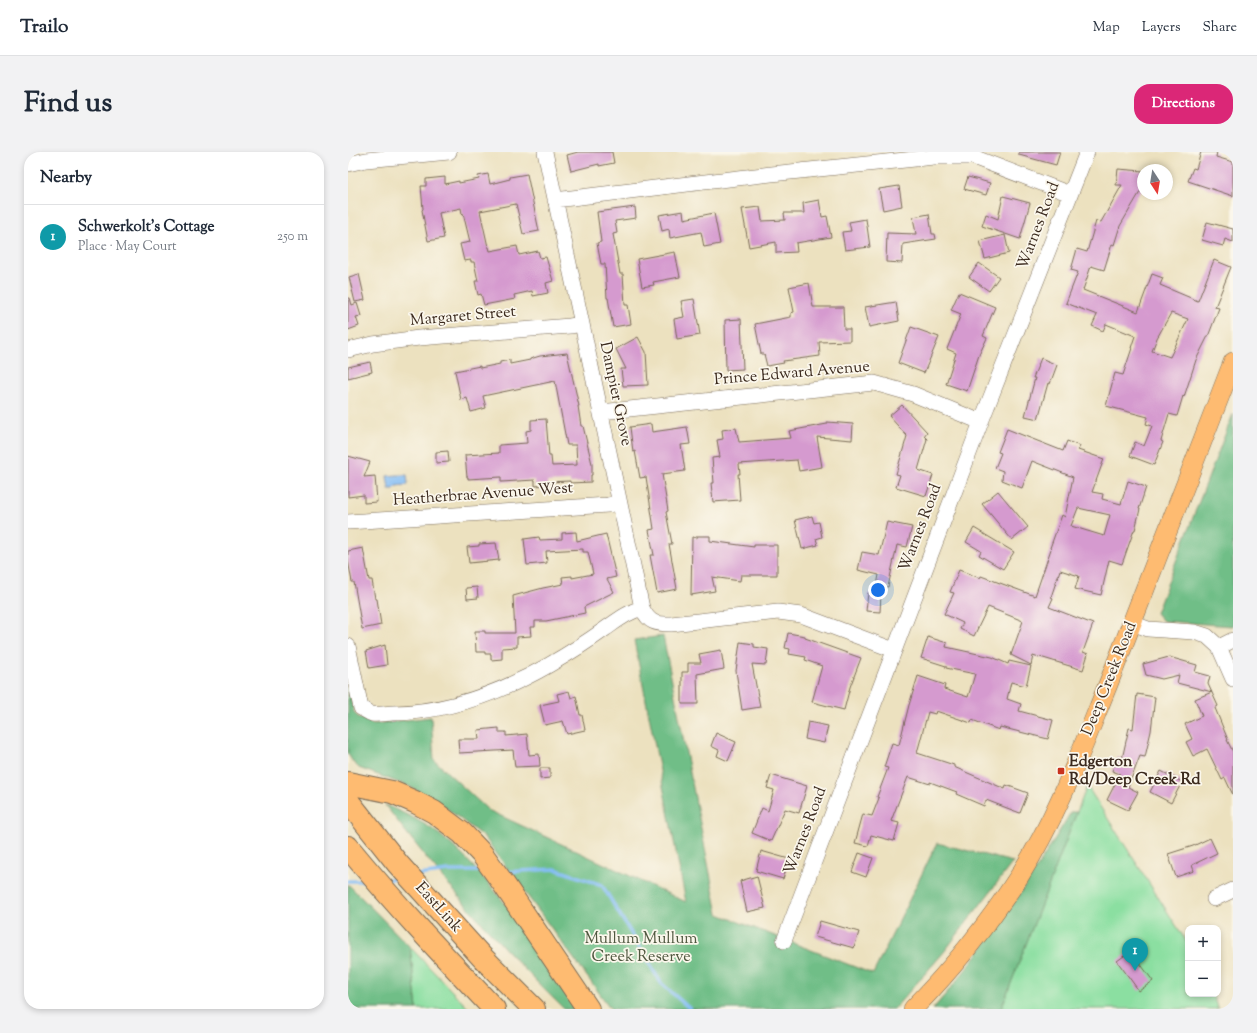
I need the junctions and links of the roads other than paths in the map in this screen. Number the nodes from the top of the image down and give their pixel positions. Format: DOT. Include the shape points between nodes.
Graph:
graph roads {
  1 [pos="449,152"];
  2 [pos="545,152"];
  3 [pos="1087,152"];
  4 [pos="348,164"];
  5 [pos="1070,194"];
  6 [pos="555,200"];
  7 [pos="582,324"];
  8 [pos="348,350"];
  9 [pos="1233,362"];
  10 [pos="600,412"];
  11 [pos="981,422"];
  12 [pos="619,503"];
  13 [pos="348,522"];
  14 [pos="642,608"];
  15 [pos="1132,623"];
  16 [pos="1233,640"];
  17 [pos="348,646"];
  18 [pos="1219,648"];
  19 [pos="894,650"];
  20 [pos="1233,679"];
  21 [pos="348,783"];
  22 [pos="348,801"];
  23 [pos="348,847"];
  24 [pos="348,869"];
  25 [pos="1233,890"];
  26 [pos="1214,899"];
  27 [pos="415,928"];
  28 [pos="784,941"];
  29 [pos="494,1009"];
  30 [pos="534,1009"];
  31 [pos="588,1009"];
  32 [pos="913,1009"];
  1 -- 4 [label="street"];
  2 -- 6 [label="street, Dampier Grove"];
  3 -- 5 [label="street, Warnes Road"];
  5 -- 6 [label="street" via="973,157 934,157"];
  5 -- 11 [label="street, Warnes Road"];
  6 -- 7 [label="street, Dampier Grove"];
  7 -- 8 [label="street, Margaret Street" via="418,338"];
  7 -- 10 [label="street, Dampier Grove"];
  9 -- 15 [label="main road, Deep Creek Road"];
  10 -- 11 [label="street, Prince Edward Avenue" via="874,383 913,394"];
  10 -- 12 [label="street, Dampier Grove"];
  11 -- 19 [label="street, Warnes Road"];
  12 -- 13 [label="street, Heatherbrae Avenue West"];
  12 -- 14 [label="street, Dampier Grove"];
  14 -- 17 [label="street" via="632,610 549,666 508,686 474,700 404,713 372,714 361,708"];
  14 -- 19 [label="street, Dampier Grove" via="653,622 662,624 778,612 801,615"];
  15 -- 18 [label="street" via="1148,629 1194,632 1207,636"];
  15 -- 32 [label="main road, Deep Creek Road" via="1063,795 1040,841 988,922 940,981"];
  16 -- 18 [label="street"];
  18 -- 20 [label="street"];
  19 -- 28 [label="street, Warnes Road"];
  21 -- 31 [label="highway" via="392,792 415,802 434,812 462,833 482,854 503,883"];
  22 -- 30 [label="highway, EastLink" via="398,864 481,956"];
  23 -- 27 [label="highway, EastLink"];
  24 -- 27 [label="highway"];
  25 -- 26 [label="street"];
  27 -- 29 [label="highway, EastLink"];
}
